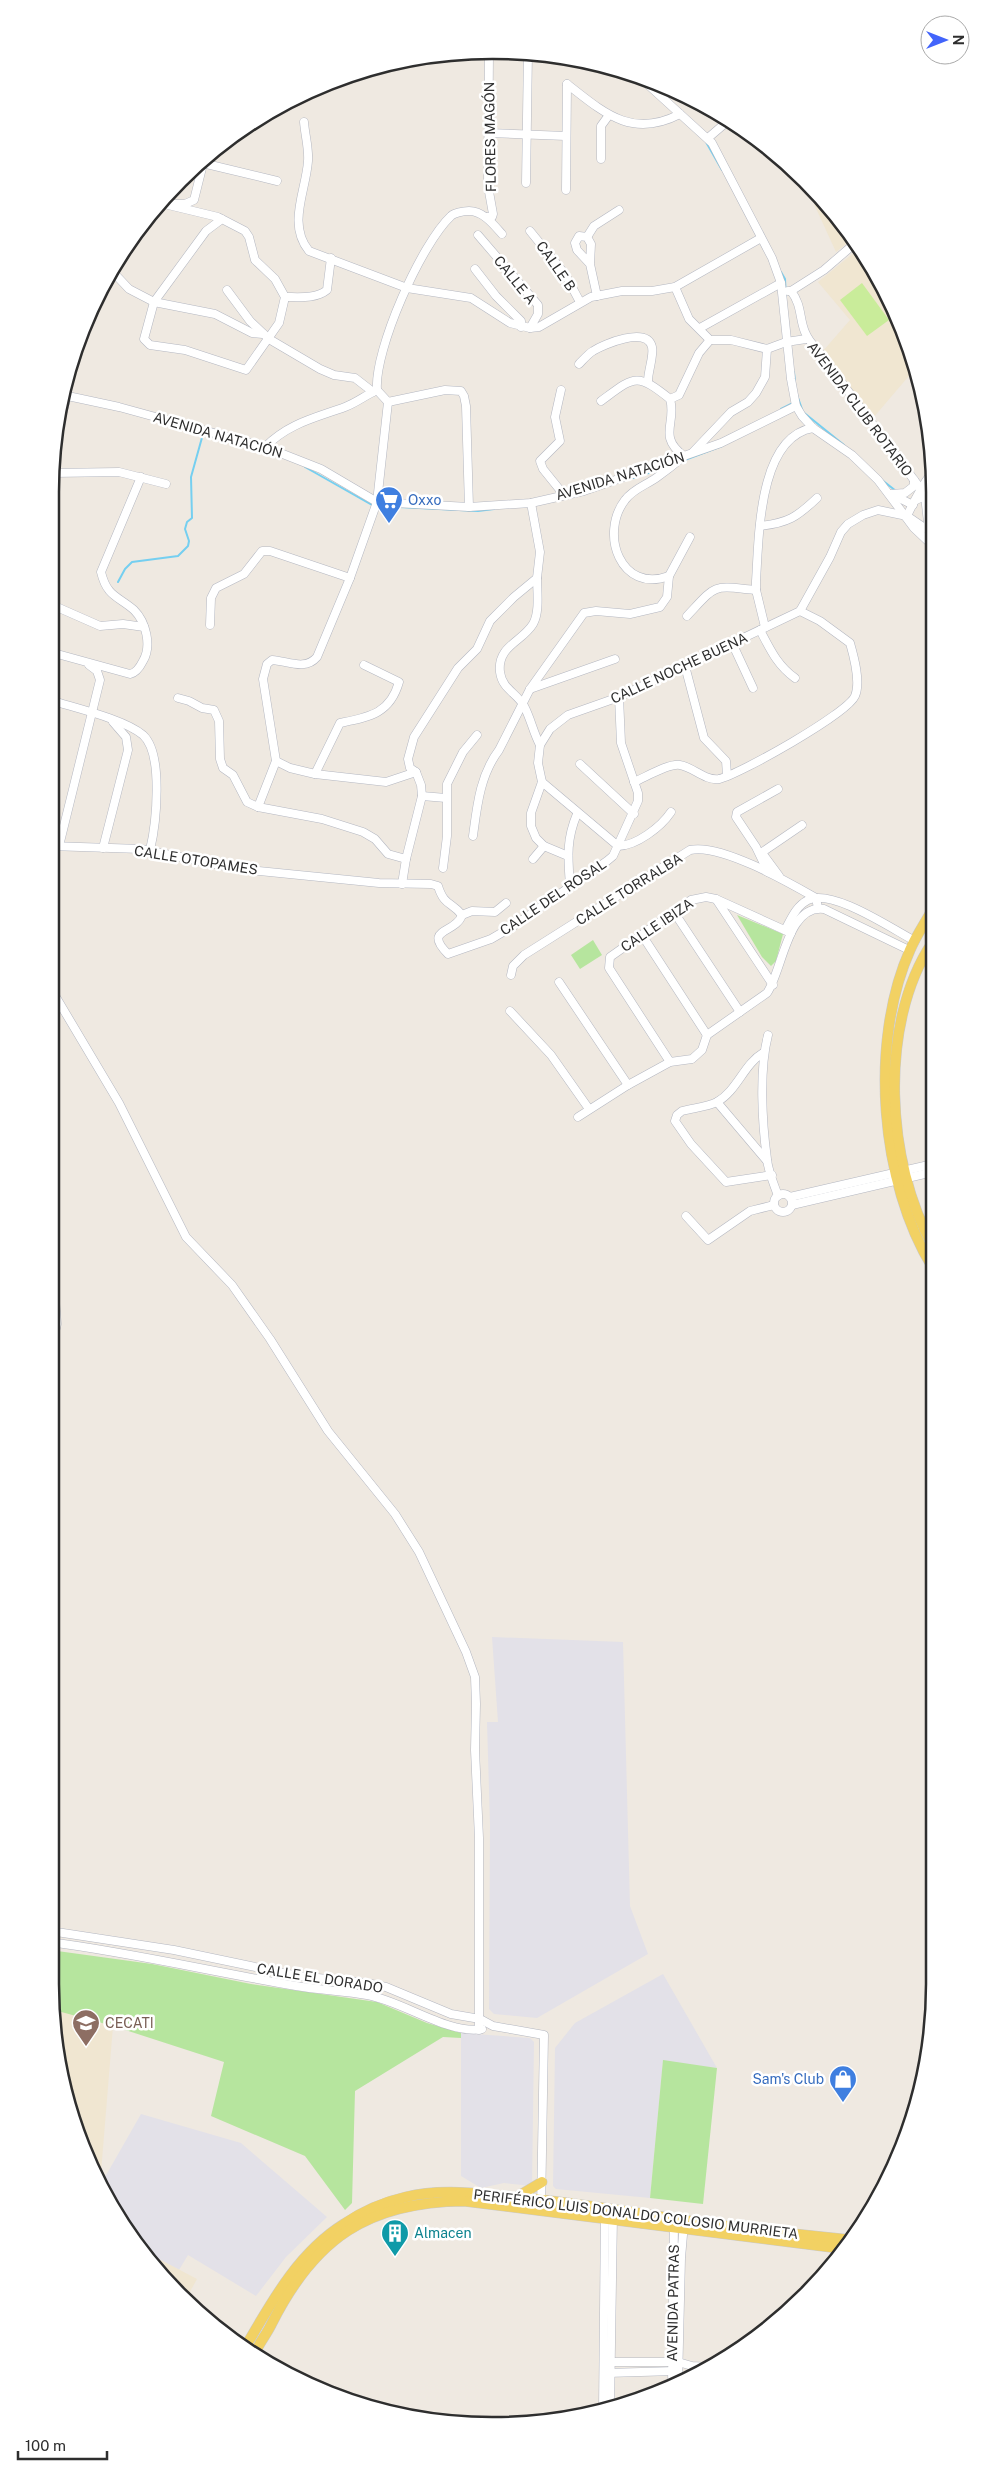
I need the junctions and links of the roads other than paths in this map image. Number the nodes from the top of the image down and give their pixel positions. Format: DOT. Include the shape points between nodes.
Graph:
graph roads {
  1 [pos="489,59"];
  2 [pos="528,60"];
  3 [pos="653,90"];
  4 [pos="680,114"];
  5 [pos="609,115"];
  6 [pos="304,122"];
  7 [pos="723,125"];
  8 [pos="488,133"];
  9 [pos="528,135"];
  10 [pos="566,136"];
  11 [pos="708,138"];
  12 [pos="601,158"];
  13 [pos="210,163"];
  14 [pos="200,172"];
  15 [pos="277,181"];
  16 [pos="526,184"];
  17 [pos="566,190"];
  18 [pos="169,204"];
  19 [pos="168,205"];
  20 [pos="620,210"];
  21 [pos="486,217"];
  22 [pos="222,219"];
  23 [pos="530,231"];
  24 [pos="502,234"];
  25 [pos="478,235"];
  26 [pos="587,237"];
  27 [pos="761,238"];
  28 [pos="850,248"];
  29 [pos="331,258"];
  30 [pos="590,264"];
  31 [pos="475,269"];
  32 [pos="117,276"];
  33 [pos="675,287"];
  34 [pos="782,287"];
  35 [pos="407,288"];
  36 [pos="227,290"];
  37 [pos="791,291"];
  38 [pos="597,296"];
  39 [pos="285,297"];
  40 [pos="154,302"];
  41 [pos="580,302"];
  42 [pos="521,327"];
  43 [pos="530,328"];
  44 [pos="700,328"];
  45 [pos="266,337"];
  46 [pos="806,339"];
  47 [pos="710,340"];
  48 [pos="786,342"];
  49 [pos="767,349"];
  50 [pos="578,364"];
  51 [pos="648,381"];
  52 [pos="561,390"];
  53 [pos="375,391"];
  54 [pos="70,397"];
  55 [pos="670,399"];
  56 [pos="601,401"];
  57 [pos="388,402"];
  58 [pos="796,406"];
  59 [pos="813,428"];
  60 [pos="266,447"];
  61 [pos="688,455"];
  62 [pos="60,473"];
  63 [pos="141,478"];
  64 [pos="914,480"];
  65 [pos="926,481"];
  66 [pos="166,484"];
  67 [pos="920,488"];
  68 [pos="926,494"];
  69 [pos="564,495"];
  70 [pos="894,495"];
  71 [pos="924,496"];
  72 [pos="817,498"];
  73 [pos="377,502"];
  74 [pos="915,502"];
  75 [pos="531,503"];
  76 [pos="469,508"];
  77 [pos="926,510"];
  78 [pos="906,516"];
  79 [pos="760,526"];
  80 [pos="926,528"];
  81 [pos="690,537"];
  82 [pos="926,538"];
  83 [pos="669,576"];
  84 [pos="350,578"];
  85 [pos="537,578"];
  86 [pos="756,590"];
  87 [pos="59,608"];
  88 [pos="800,611"];
  89 [pos="687,616"];
  90 [pos="210,625"];
  91 [pos="144,627"];
  92 [pos="762,629"];
  93 [pos="733,645"];
  94 [pos="59,656"];
  95 [pos="615,659"];
  96 [pos="86,663"];
  97 [pos="364,665"];
  98 [pos="685,666"];
  99 [pos="795,678"];
  100 [pos="753,688"];
  101 [pos="530,689"];
  102 [pos="619,697"];
  103 [pos="178,698"];
  104 [pos="59,703"];
  105 [pos="523,704"];
  106 [pos="91,714"];
  107 [pos="112,720"];
  108 [pos="477,735"];
  109 [pos="540,745"];
  110 [pos="276,761"];
  111 [pos="580,764"];
  112 [pos="416,772"];
  113 [pos="315,774"];
  114 [pos="727,774"];
  115 [pos="542,782"];
  116 [pos="634,782"];
  117 [pos="778,789"];
  118 [pos="422,796"];
  119 [pos="446,798"];
  120 [pos="258,807"];
  121 [pos="671,812"];
  122 [pos="578,814"];
  123 [pos="634,814"];
  124 [pos="802,825"];
  125 [pos="473,836"];
  126 [pos="59,846"];
  127 [pos="544,846"];
  128 [pos="618,846"];
  129 [pos="103,848"];
  130 [pos="150,850"];
  131 [pos="759,850"];
  132 [pos="568,856"];
  133 [pos="406,859"];
  134 [pos="533,859"];
  135 [pos="443,868"];
  136 [pos="768,872"];
  137 [pos="780,878"];
  138 [pos="402,884"];
  139 [pos="570,886"];
  140 [pos="816,898"];
  141 [pos="716,899"];
  142 [pos="506,903"];
  143 [pos="818,908"];
  144 [pos="674,912"];
  145 [pos="462,915"];
  146 [pos="926,927"];
  147 [pos="788,931"];
  148 [pos="642,935"];
  149 [pos="909,950"];
  150 [pos="926,950"];
  151 [pos="903,973"];
  152 [pos="511,975"];
  153 [pos="559,982"];
  154 [pos="773,985"];
  155 [pos="59,1002"];
  156 [pos="510,1011"];
  157 [pos="740,1012"];
  158 [pos="707,1035"];
  159 [pos="768,1035"];
  160 [pos="763,1053"];
  161 [pos="670,1062"];
  162 [pos="628,1085"];
  163 [pos="717,1102"];
  164 [pos="589,1109"];
  165 [pos="578,1117"];
  166 [pos="767,1161"];
  167 [pos="926,1166"];
  168 [pos="926,1172"];
  169 [pos="900,1174"];
  170 [pos="772,1175"];
  171 [pos="850,1183"];
  172 [pos="852,1192"];
  173 [pos="821,1194"];
  174 [pos="778,1196"];
  175 [pos="790,1197"];
  176 [pos="807,1197"];
  177 [pos="792,1205"];
  178 [pos="774,1206"];
  179 [pos="686,1216"];
  180 [pos="926,1231"];
  181 [pos="926,1254"];
  182 [pos="59,1932"];
  183 [pos="59,1943"];
  184 [pos="298,1976"];
  185 [pos="297,1987"];
  186 [pos="480,2019"];
  187 [pos="493,2026"];
  188 [pos="479,2030"];
  189 [pos="542,2182"];
  190 [pos="517,2197"];
  191 [pos="542,2199"];
  192 [pos="610,2208"];
  193 [pos="541,2210"];
  194 [pos="609,2220"];
  195 [pos="679,2224"];
  196 [pos="843,2239"];
  197 [pos="837,2248"];
  198 [pos="249,2342"];
  199 [pos="257,2347"];
  200 [pos="606,2362"];
  201 [pos="696,2366"];
  202 [pos="675,2367"];
  203 [pos="606,2373"];
  204 [pos="677,2376"];
  205 [pos="673,2377"];
  206 [pos="609,2401"];
  207 [pos="604,2402"];
  1 -- 8 [label="street, FLORES MAGÓN"];
  2 -- 9 [label="street"];
  3 -- 4 [label="street"];
  4 -- 5 [label="street" via="656,124 643,125"];
  4 -- 11 [label="street"];
  5 -- 10 [label="street" via="566,84"];
  5 -- 12 [label="street" via="601,126"];
  6 -- 29 [label="street" via="309,158 298,225 309,251"];
  7 -- 11 [label="street"];
  8 -- 9 [label="street"];
  8 -- 21 [label="street, FLORES MAGÓN" via="488,186 493,214"];
  9 -- 10 [label="street"];
  9 -- 16 [label="street"];
  10 -- 17 [label="street"];
  11 -- 27 [label="street"];
  13 -- 15 [label="street"];
  14 -- 18 [label="street" via="194,200 185,204"];
  19 -- 22 [label="street"];
  20 -- 26 [label="street" via="594,226"];
  21 -- 24 [label="street"];
  21 -- 35 [label="street" via="467,210 452,215 422,256"];
  22 -- 39 [label="street" via="245,231 255,260 275,279"];
  22 -- 40 [label="street" via="206,231"];
  23 -- 41 [label="street, CALLE B" via="565,274"];
  25 -- 43 [label="street, CALLE A" via="538,305 538,314"];
  26 -- 30 [label="street" via="592,250"];
  26 -- 30 [label="street" via="579,236 575,243"];
  27 -- 33 [label="street"];
  27 -- 34 [label="street"];
  28 -- 37 [label="street" via="824,270"];
  29 -- 35 [label="street"];
  29 -- 39 [label="street" via="327,290 312,296"];
  30 -- 38 [label="street"];
  31 -- 42 [label="street" via="521,321"];
  32 -- 40 [label="street" via="129,290"];
  33 -- 38 [label="street"];
  33 -- 44 [label="street" via="689,319"];
  34 -- 37 [label="street"];
  34 -- 44 [label="street"];
  34 -- 48 [label="street"];
  35 -- 42 [label="street" via="465,296"];
  35 -- 53 [label="street" via="382,356"];
  36 -- 45 [label="street"];
  37 -- 46 [label="street, AVENIDA CLUB ROTARIO" via="797,300"];
  38 -- 41 [label="street"];
  39 -- 45 [label="street" via="279,323"];
  40 -- 45 [label="street" via="215,314"];
  40 -- 45 [label="street" via="144,334 144,341 150,345 185,350 246,370"];
  41 -- 43 [label="street" via="539,327"];
  42 -- 43 [label="street"];
  44 -- 47 [label="street"];
  45 -- 53 [label="street" via="320,369 355,378"];
  46 -- 48 [label="street"];
  46 -- 64 [label="street, AVENIDA CLUB ROTARIO"];
  47 -- 49 [label="street" via="731,340"];
  47 -- 55 [label="street" via="699,353 679,395"];
  48 -- 49 [label="street"];
  48 -- 58 [label="street"];
  49 -- 61 [label="street" via="765,377 756,393 731,412"];
  50 -- 51 [label="street" via="600,347 634,336 643,337 649,340 652,348"];
  51 -- 55 [label="street"];
  51 -- 56 [label="street" via="626,382"];
  52 -- 69 [label="street" via="555,417 560,441 540,461 543,470"];
  53 -- 57 [label="street"];
  53 -- 60 [label="street" via="347,407 320,413 282,432"];
  54 -- 60 [label="street, AVENIDA NATACIÓN"];
  55 -- 61 [label="street" via="670,442"];
  57 -- 73 [label="street"];
  57 -- 76 [label="street" via="454,389 461,391 464,396"];
  58 -- 59 [label="street"];
  58 -- 61 [label="street, AVENIDA NATACIÓN" via="721,443"];
  59 -- 70 [label="street" via="865,466"];
  59 -- 79 [label="street" via="786,441 780,452 765,494"];
  60 -- 73 [label="street, AVENIDA NATACIÓN" via="321,469"];
  61 -- 69 [label="street, AVENIDA NATACIÓN"];
  61 -- 83 [label="street" via="635,490 625,500 615,528 616,554 628,570 654,579"];
  62 -- 63 [label="street" via="119,472"];
  63 -- 66 [label="street"];
  63 -- 91 [label="street" via="101,572 110,593 133,609"];
  64 -- 67 [label="street, AVENIDA CLUB ROTARIO"];
  64 -- 70 [label="street" via="911,489"];
  65 -- 67 [label="street"];
  67 -- 71 [label="street, AVENIDA CLUB ROTARIO"];
  67 -- 74 [label="street"];
  68 -- 71 [label="street"];
  69 -- 75 [label="street, AVENIDA NATACIÓN"];
  70 -- 74 [label="street"];
  70 -- 78 [label="street"];
  71 -- 74 [label="street"];
  71 -- 77 [label="street, AVENIDA CLUB ROTARIO"];
  72 -- 79 [label="street" via="787,522"];
  73 -- 76 [label="street, AVENIDA NATACIÓN"];
  73 -- 84 [label="street"];
  74 -- 78 [label="street"];
  75 -- 76 [label="street, AVENIDA NATACIÓN"];
  75 -- 85 [label="street" via="540,552"];
  78 -- 80 [label="street"];
  78 -- 82 [label="street"];
  78 -- 88 [label="street" via="874,510 844,527"];
  79 -- 86 [label="street"];
  81 -- 83 [label="street"];
  83 -- 101 [label="street" via="666,598 660,607 630,614 584,612"];
  84 -- 90 [label="street" via="262,551 247,572 216,588 211,598"];
  84 -- 110 [label="street" via="313,662 303,665 272,660 267,664 263,679"];
  85 -- 105 [label="street" via="536,613 532,625 506,648 501,657 500,672 504,685"];
  85 -- 112 [label="street" via="490,621 477,649 453,674 414,737 408,759 410,768"];
  86 -- 89 [label="street" via="718,587 710,591"];
  86 -- 92 [label="street"];
  87 -- 91 [label="street" via="100,626 123,624"];
  88 -- 92 [label="street, CALLE NOCHE BUENA"];
  88 -- 114 [label="street" via="847,638 857,687 854,698 820,725 757,762"];
  91 -- 96 [label="street" via="147,652 134,673"];
  92 -- 93 [label="street, CALLE NOCHE BUENA"];
  92 -- 99 [label="street" via="775,659"];
  93 -- 98 [label="street, CALLE NOCHE BUENA"];
  93 -- 100 [label="street"];
  94 -- 96 [label="street"];
  95 -- 101 [label="street"];
  96 -- 106 [label="street" via="100,677"];
  97 -- 113 [label="street" via="399,682 395,695 384,708 370,716 340,723"];
  98 -- 102 [label="street, CALLE NOCHE BUENA"];
  98 -- 114 [label="street" via="704,738 726,760"];
  101 -- 105 [label="street"];
  102 -- 109 [label="street, CALLE NOCHE BUENA" via="568,715 550,729"];
  102 -- 116 [label="street, CALLE DEL ROSAL" via="621,743"];
  103 -- 120 [label="street" via="214,710 219,721 223,768 234,776 248,802"];
  104 -- 106 [label="street"];
  105 -- 109 [label="street" via="531,730"];
  105 -- 125 [label="street" via="493,758 476,801"];
  106 -- 107 [label="street"];
  106 -- 126 [label="street"];
  107 -- 129 [label="street" via="126,737 128,745"];
  107 -- 130 [label="street" via="144,736 152,752 157,809"];
  108 -- 119 [label="street" via="457,762 447,784"];
  109 -- 115 [label="street" via="538,763"];
  110 -- 113 [label="street"];
  110 -- 120 [label="street"];
  111 -- 123 [label="street"];
  112 -- 113 [label="street" via="386,782"];
  112 -- 118 [label="street"];
  114 -- 116 [label="street" via="716,779 673,765"];
  115 -- 122 [label="street"];
  115 -- 127 [label="street" via="531,813 531,826"];
  116 -- 123 [label="street, CALLE DEL ROSAL" via="638,801"];
  117 -- 131 [label="street" via="736,815"];
  118 -- 119 [label="street"];
  118 -- 133 [label="street"];
  119 -- 135 [label="street" via="447,836"];
  120 -- 133 [label="street" via="322,819 363,832 375,839 388,854"];
  121 -- 128 [label="street" via="641,838"];
  122 -- 128 [label="street"];
  122 -- 132 [label="street" via="570,831"];
  123 -- 128 [label="street, CALLE DEL ROSAL"];
  124 -- 131 [label="street"];
  126 -- 129 [label="street, CALLE OTOPAMES"];
  127 -- 132 [label="street"];
  127 -- 134 [label="street"];
  128 -- 139 [label="street, CALLE DEL ROSAL" via="607,861"];
  129 -- 130 [label="street, CALLE OTOPAMES"];
  130 -- 138 [label="street, CALLE OTOPAMES" via="239,869"];
  131 -- 136 [label="street"];
  131 -- 137 [label="street"];
  132 -- 139 [label="street"];
  133 -- 138 [label="street"];
  136 -- 137 [label="street, CALLE TORRALBA"];
  136 -- 152 [label="street, CALLE TORRALBA" via="713,850 690,850 524,955 513,966"];
  137 -- 140 [label="street, CALLE TORRALBA"];
  138 -- 145 [label="street, CALLE OTOPAMES" via="421,882 438,886 445,902"];
  139 -- 145 [label="street, CALLE DEL ROSAL" via="491,939 448,954 439,945 440,934"];
  140 -- 143 [label="street"];
  140 -- 147 [label="street" via="798,907"];
  140 -- 150 [label="street, CALLE TORRALBA" via="841,902"];
  141 -- 144 [label="street, CALLE IBIZA" via="699,897"];
  141 -- 147 [label="street, CALLE IBIZA"];
  141 -- 154 [label="street"];
  142 -- 145 [label="street" via="494,912 472,911"];
  143 -- 147 [label="street" via="801,916"];
  143 -- 149 [label="street"];
  144 -- 148 [label="street, CALLE IBIZA"];
  144 -- 157 [label="street"];
  146 -- 150 [label="main road" via="921,937"];
  147 -- 154 [label="street"];
  148 -- 158 [label="street"];
  148 -- 161 [label="street, CALLE IBIZA" via="610,957 608,965"];
  149 -- 150 [label="main road"];
  149 -- 151 [label="main road"];
  150 -- 151 [label="main road"];
  150 -- 169 [label="main road" via="909,996 898,1040 895,1102"];
  151 -- 169 [label="main road" via="889,1028 885,1092"];
  153 -- 162 [label="street"];
  154 -- 157 [label="street" via="768,993"];
  155 -- 186 [label="street" via="119,1103 186,1237 232,1285 328,1431 395,1514 419,1552 466,1652 475,1676"];
  156 -- 164 [label="street" via="551,1055"];
  157 -- 158 [label="street"];
  158 -- 161 [label="street" via="706,1044 698,1055"];
  159 -- 160 [label="street"];
  160 -- 163 [label="street"];
  160 -- 166 [label="street"];
  161 -- 162 [label="street"];
  162 -- 164 [label="street"];
  163 -- 166 [label="street"];
  163 -- 170 [label="street" via="682,1111 675,1121 726,1182"];
  164 -- 165 [label="street"];
  166 -- 170 [label="street"];
  167 -- 169 [label="street"];
  168 -- 169 [label="street"];
  169 -- 171 [label="street"];
  169 -- 172 [label="street"];
  169 -- 180 [label="main road"];
  169 -- 181 [label="main road" via="915,1232"];
  170 -- 174 [label="street"];
  171 -- 172 [label="street"];
  171 -- 173 [label="street"];
  172 -- 173 [label="street"];
  173 -- 176 [label="street"];
  174 -- 175 [label="street"];
  174 -- 178 [label="street"];
  175 -- 176 [label="street"];
  175 -- 177 [label="street"];
  176 -- 177 [label="street"];
  177 -- 178 [label="street" via="784,1212"];
  178 -- 179 [label="street" via="750,1211 708,1240"];
  182 -- 184 [label="street, CALLE EL DORADO" via="174,1950"];
  183 -- 185 [label="street, CALLE EL DORADO"];
  184 -- 185 [label="street"];
  184 -- 186 [label="street, CALLE EL DORADO" via="386,1987 440,2011"];
  185 -- 188 [label="street, CALLE EL DORADO" via="368,1995 401,2004 450,2025"];
  186 -- 187 [label="street, CALLE EL DORADO"];
  186 -- 188 [label="street"];
  187 -- 188 [label="street, CALLE EL DORADO"];
  187 -- 189 [label="street" via="544,2035"];
  189 -- 190 [label="main road"];
  189 -- 191 [label="street"];
  190 -- 191 [label="main road, PERIFÉRICO LUIS DONALDO COLOSIO MURRIETA"];
  190 -- 198 [label="main road, PERIFÉRICO LUIS DONALDO COLOSIO MURRIETA" via="436,2193 379,2205 356,2217 319,2242 299,2264"];
  191 -- 192 [label="main road, PERIFÉRICO LUIS DONALDO COLOSIO MURRIETA"];
  191 -- 193 [label="street"];
  192 -- 194 [label="street"];
  192 -- 195 [label="main road, PERIFÉRICO LUIS DONALDO COLOSIO MURRIETA"];
  193 -- 194 [label="main road, PERIFÉRICO LUIS DONALDO COLOSIO MURRIETA"];
  193 -- 199 [label="main road, PERIFÉRICO LUIS DONALDO COLOSIO MURRIETA" via="438,2201 395,2208 361,2222 341,2234 308,2266 291,2288"];
  194 -- 195 [label="main road, PERIFÉRICO LUIS DONALDO COLOSIO MURRIETA"];
  194 -- 200 [label="street"];
  195 -- 196 [label="main road, PERIFÉRICO LUIS DONALDO COLOSIO MURRIETA"];
  195 -- 197 [label="main road, PERIFÉRICO LUIS DONALDO COLOSIO MURRIETA"];
  195 -- 202 [label="street, AVENIDA PATRAS"];
  200 -- 202 [label="street"];
  200 -- 203 [label="street"];
  201 -- 202 [label="street"];
  202 -- 203 [label="street"];
  202 -- 204 [label="street, AVENIDA PATRAS"];
  202 -- 205 [label="street, AVENIDA PATRAS"];
  203 -- 206 [label="street"];
  203 -- 207 [label="street"];
}
